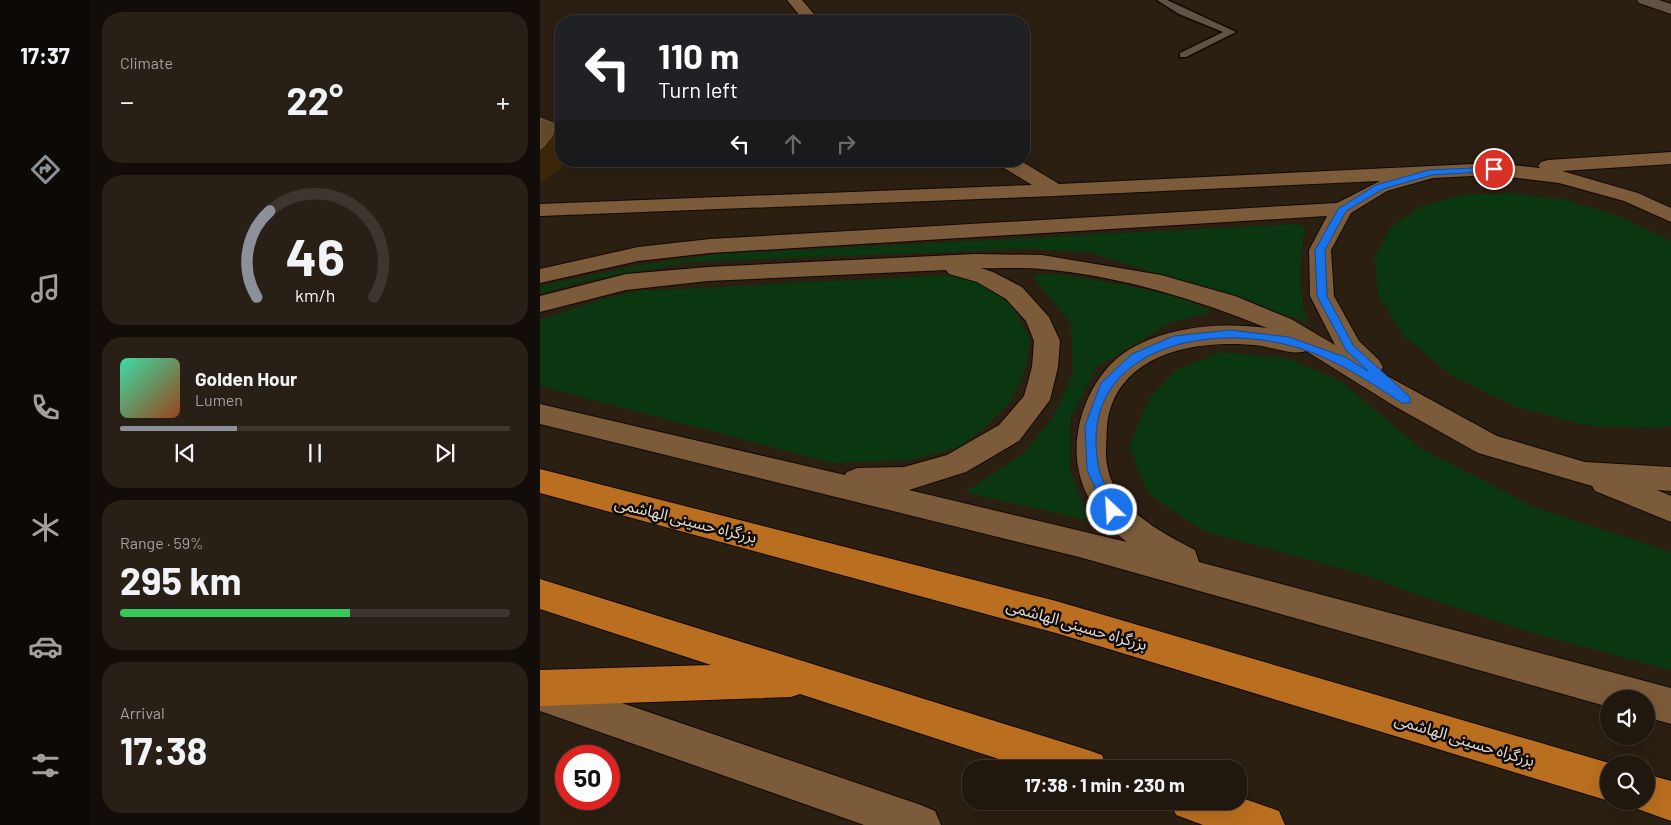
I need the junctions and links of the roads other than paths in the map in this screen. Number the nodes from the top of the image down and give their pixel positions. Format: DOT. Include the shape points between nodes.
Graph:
graph roads {
  1 [pos="794,0"];
  2 [pos="1161,0"];
  3 [pos="1644,0"];
  4 [pos="1671,9"];
  5 [pos="807,15"];
  6 [pos="1183,54"];
  7 [pos="1671,158"];
  8 [pos="1016,167"];
  9 [pos="1494,169"];
  10 [pos="1432,172"];
  11 [pos="1055,190"];
  12 [pos="1342,209"];
  13 [pos="540,210"];
  14 [pos="1671,216"];
  15 [pos="875,265"];
  16 [pos="540,276"];
  17 [pos="540,304"];
  18 [pos="1341,359"];
  19 [pos="1406,400"];
  20 [pos="540,414"];
  21 [pos="1585,474"];
  22 [pos="1671,479"];
  23 [pos="540,482"];
  24 [pos="822,482"];
  25 [pos="1671,509"];
  26 [pos="1221,580"];
  27 [pos="540,594"];
  28 [pos="810,679"];
  29 [pos="540,688"];
  30 [pos="1613,690"];
  31 [pos="540,693"];
  32 [pos="1655,702"];
  33 [pos="1671,706"];
  34 [pos="1060,760"];
  35 [pos="1600,779"];
  36 [pos="1655,796"];
  37 [pos="1671,801"];
  38 [pos="1218,810"];
  39 [pos="921,825"];
  40 [pos="1265,825"];
  1 -- 5 [label="main road"];
  2 -- 6 [label="lane" via="1230,32"];
  3 -- 4 [label="street"];
  7 -- 9 [label="main road"];
  8 -- 11 [label="main road"];
  9 -- 10 [label="main road"];
  9 -- 14 [label="main road" via="1561,177 1631,197"];
  10 -- 11 [label="main road"];
  10 -- 12 [label="main road" via="1380,187"];
  11 -- 13 [label="main road"];
  12 -- 16 [label="main road" via="710,246 638,254"];
  12 -- 19 [label="main road" via="1320,250 1322,296 1350,348"];
  15 -- 17 [label="main road" via="626,282"];
  15 -- 18 [label="main road" via="1042,262 1097,270 1161,283 1226,302 1282,325"];
  15 -- 24 [label="main road" via="959,269 985,277 1014,293 1037,317 1047,341 1045,367 1036,400 1009,433 956,464 904,479"];
  18 -- 19 [label="main road"];
  18 -- 26 [label="main road" via="1285,340 1230,334 1174,340 1135,356 1105,386 1090,426 1093,470 1112,510 1152,543"];
  19 -- 21 [label="main road" via="1488,445"];
  20 -- 24 [label="main road"];
  21 -- 22 [label="main road"];
  21 -- 25 [label="main road"];
  23 -- 35 [label="highway, بزرگراه حسینی الهاشمی" via="1056,617"];
  24 -- 26 [label="main road" via="1070,540"];
  26 -- 30 [label="main road"];
  27 -- 28 [label="highway"];
  28 -- 29 [label="highway"];
  28 -- 34 [label="highway"];
  31 -- 39 [label="main road"];
  32 -- 33 [label="main road"];
  36 -- 37 [label="highway"];
  38 -- 40 [label="highway"];
}
